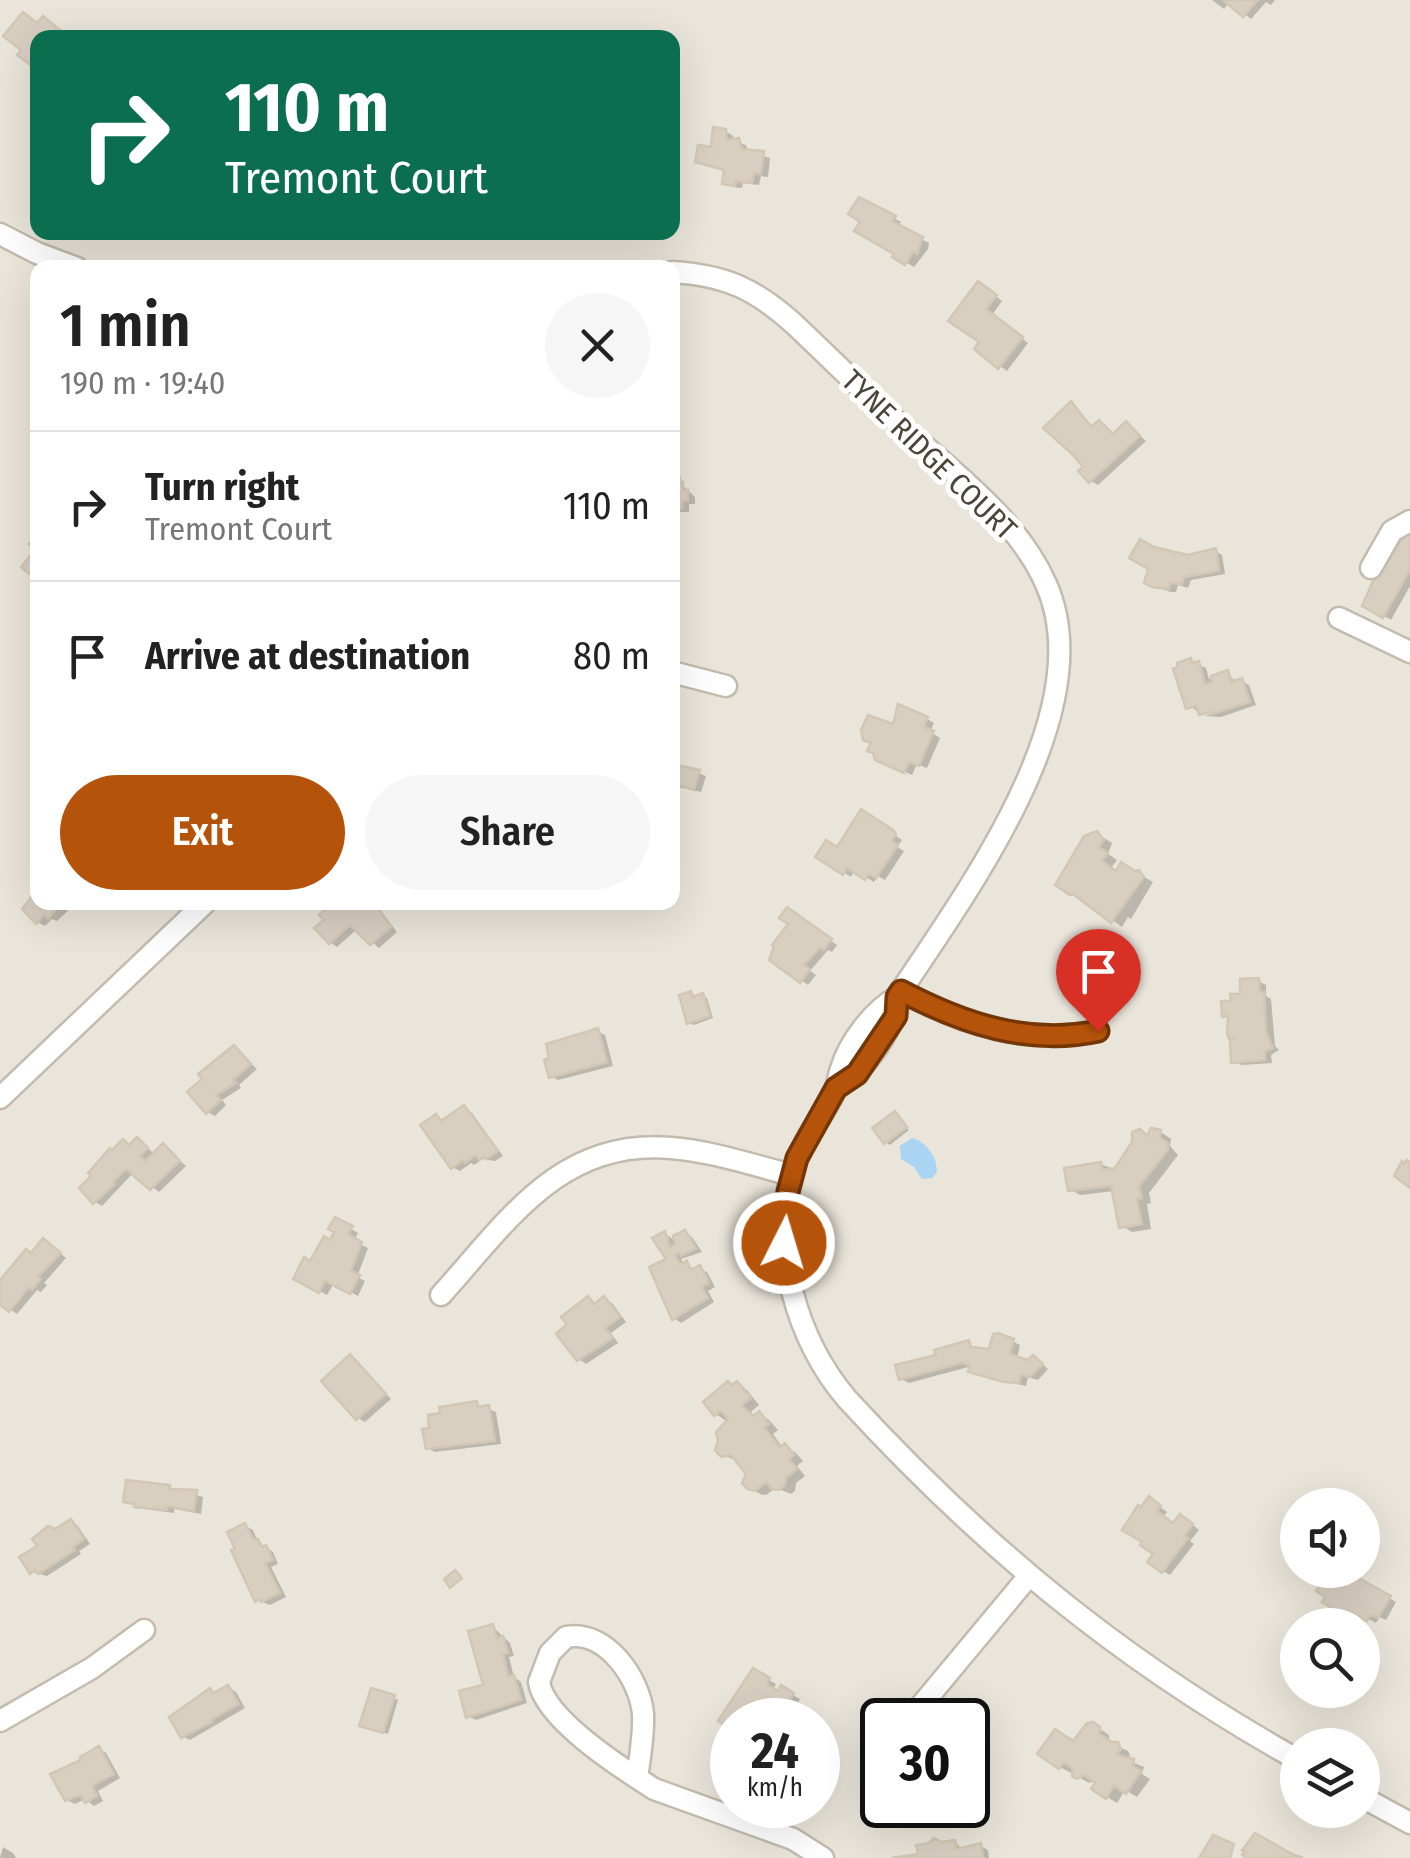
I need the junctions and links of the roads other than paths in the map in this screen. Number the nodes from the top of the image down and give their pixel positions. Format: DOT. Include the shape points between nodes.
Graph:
graph roads {
  1 [pos="0,234"];
  2 [pos="59,260"];
  3 [pos="680,273"];
  4 [pos="1410,521"];
  5 [pos="1370,568"];
  6 [pos="1338,618"];
  7 [pos="1410,651"];
  8 [pos="680,674"];
  9 [pos="726,686"];
  10 [pos="198,910"];
  11 [pos="899,994"];
  12 [pos="1098,1031"];
  13 [pos="0,1098"];
  14 [pos="792,1175"];
  15 [pos="441,1295"];
  16 [pos="1028,1577"];
  17 [pos="144,1630"];
  18 [pos="927,1698"];
  19 [pos="0,1721"];
  20 [pos="1280,1749"];
  21 [pos="636,1778"];
  22 [pos="1380,1806"];
  23 [pos="1410,1823"];
  24 [pos="823,1858"];
  1 -- 2 [label="street"];
  3 -- 11 [label="street, TYNE RIDGE COURT" via="737,284 764,298 988,504 1027,552 1055,608 1060,651 1035,765 984,861"];
  4 -- 5 [label="street" via="1392,531"];
  6 -- 7 [label="street"];
  8 -- 9 [label="street"];
  10 -- 13 [label="street"];
  11 -- 12 [label="street" via="1010,1033 1061,1037"];
  11 -- 14 [label="street, TYNE RIDGE COURT" via="896,1016 857,1074 836,1088"];
  14 -- 15 [label="street" via="676,1148 596,1155 532,1196"];
  14 -- 16 [label="street, TYNE RIDGE COURT" via="787,1264 804,1322 832,1379"];
  16 -- 18 [label="street"];
  16 -- 20 [label="street, TYNE RIDGE COURT" via="1159,1676"];
  17 -- 19 [label="street"];
  21 -- 21 [label="street" via="542,1696 544,1666 566,1637 595,1640 633,1682 643,1716"];
  21 -- 24 [label="street" via="668,1796 793,1838"];
  22 -- 23 [label="street"];
}
